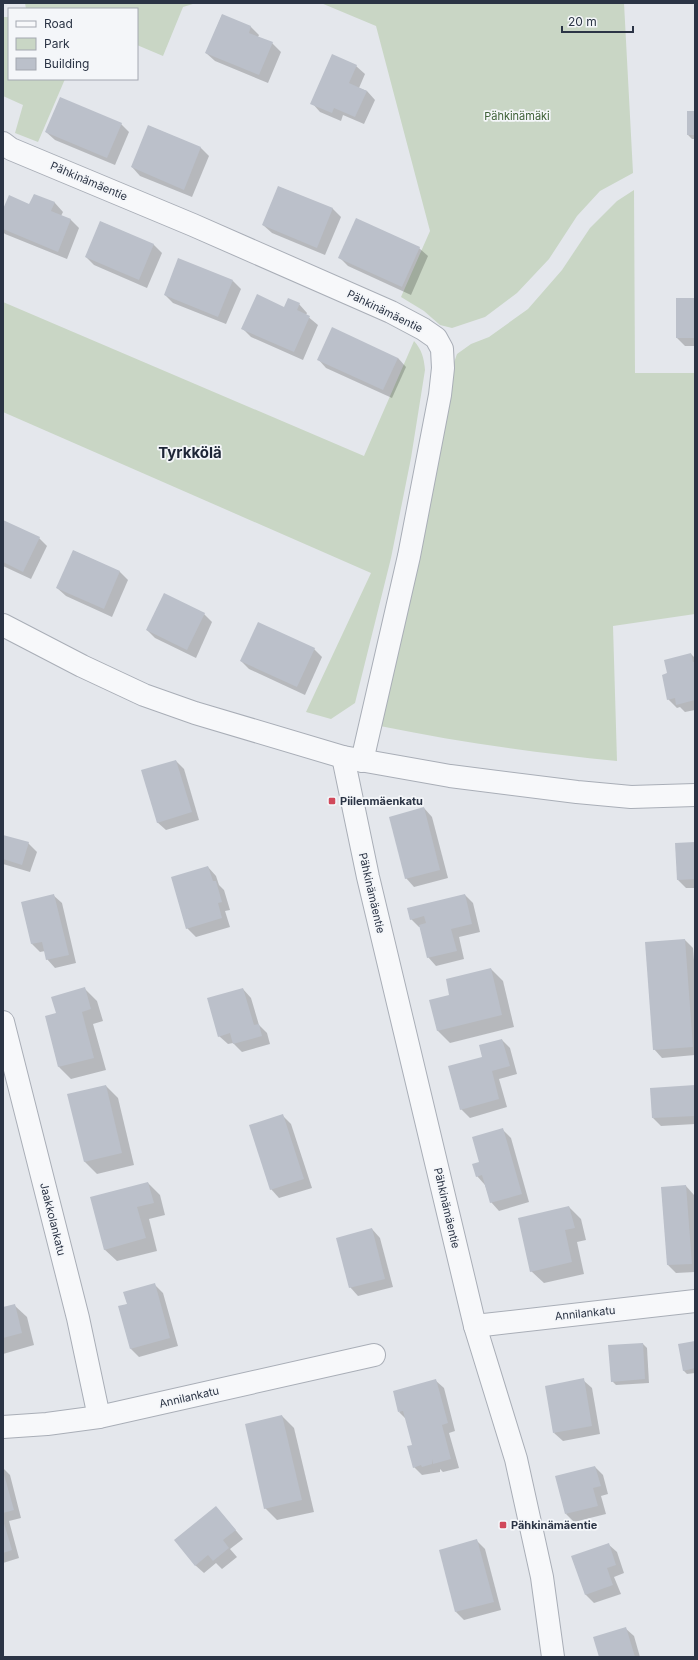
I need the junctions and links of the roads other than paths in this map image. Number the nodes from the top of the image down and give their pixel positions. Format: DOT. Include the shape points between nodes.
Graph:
graph roads {
  1 [pos="3,143"];
  2 [pos="3,625"];
  3 [pos="353,759"];
  4 [pos="695,795"];
  5 [pos="3,1022"];
  6 [pos="695,1301"];
  7 [pos="475,1326"];
  8 [pos="374,1355"];
  9 [pos="99,1417"];
  10 [pos="3,1427"];
  11 [pos="553,1657"];
  1 -- 3 [label="street, Pähkinämäentie" via="11,149 391,312 436,338 442,349 440,395 409,556"];
  2 -- 3 [label="street" via="144,695 195,713"];
  3 -- 4 [label="street" via="450,776 577,792 631,797"];
  3 -- 7 [label="street, Pähkinämäentie" via="368,877"];
  5 -- 9 [label="street, Jaakkolankatu" via="78,1318"];
  6 -- 7 [label="street, Annilankatu"];
  7 -- 11 [label="street, Pähkinämäentie" via="516,1459 542,1576"];
  8 -- 9 [label="street, Annilankatu"];
  9 -- 10 [label="street, Annilankatu"];
}
